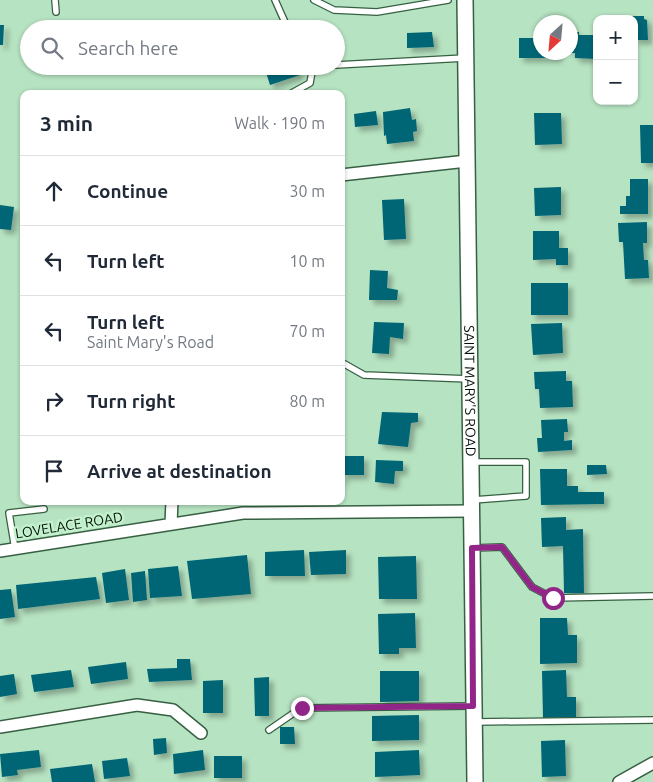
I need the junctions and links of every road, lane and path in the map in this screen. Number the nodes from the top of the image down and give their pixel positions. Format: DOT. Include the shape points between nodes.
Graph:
graph roads {
  1 [pos="54,0"];
  2 [pos="275,0"];
  3 [pos="314,0"];
  4 [pos="448,0"];
  5 [pos="465,0"];
  6 [pos="56,12"];
  7 [pos="284,20"];
  8 [pos="465,58"];
  9 [pos="345,65"];
  10 [pos="311,75"];
  11 [pos="297,90"];
  12 [pos="467,161"];
  13 [pos="345,175"];
  14 [pos="345,364"];
  15 [pos="470,379"];
  16 [pos="470,462"];
  17 [pos="172,505"];
  18 [pos="471,505"];
  19 [pos="44,509"];
  20 [pos="171,524"];
  21 [pos="472,548"];
  22 [pos="14,549"];
  23 [pos="0,551"];
  24 [pos="653,596"];
  25 [pos="473,706"];
  26 [pos="653,720"];
  27 [pos="473,722"];
  28 [pos="0,727"];
  29 [pos="269,730"];
  30 [pos="201,733"];
  31 [pos="653,763"];
  32 [pos="475,782"];
  33 [pos="619,782"];
  1 -- 6 [label="lane"];
  2 -- 7 [label="lane"];
  3 -- 4 [label="lane" via="334,10 377,12"];
  5 -- 8 [label="street, SAINT MARY'S ROAD"];
  8 -- 9 [label="lane"];
  8 -- 12 [label="street, SAINT MARY'S ROAD"];
  10 -- 11 [label="lane" via="310,83"];
  12 -- 13 [label="street"];
  12 -- 15 [label="street, SAINT MARY'S ROAD"];
  14 -- 15 [label="lane" via="364,375"];
  15 -- 16 [label="street, SAINT MARY'S ROAD"];
  16 -- 18 [label="street, SAINT MARY'S ROAD"];
  16 -- 18 [label="lane" via="526,462 526,496"];
  17 -- 20 [label="street"];
  18 -- 20 [label="street, LOVELACE ROAD" via="243,513"];
  18 -- 21 [label="street, SAINT MARY'S ROAD"];
  19 -- 22 [label="lane" via="9,513"];
  20 -- 22 [label="street, LOVELACE ROAD"];
  21 -- 24 [label="lane" via="502,547 532,587 553,598"];
  21 -- 25 [label="street, SAINT MARY'S ROAD"];
  22 -- 23 [label="street, LOVELACE ROAD"];
  25 -- 27 [label="street, SAINT MARY'S ROAD"];
  25 -- 29 [label="lane" via="302,708"];
  26 -- 27 [label="lane"];
  27 -- 32 [label="street, SAINT MARY'S ROAD"];
  28 -- 30 [label="street" via="137,705 172,710"];
  31 -- 33 [label="street"];
}
